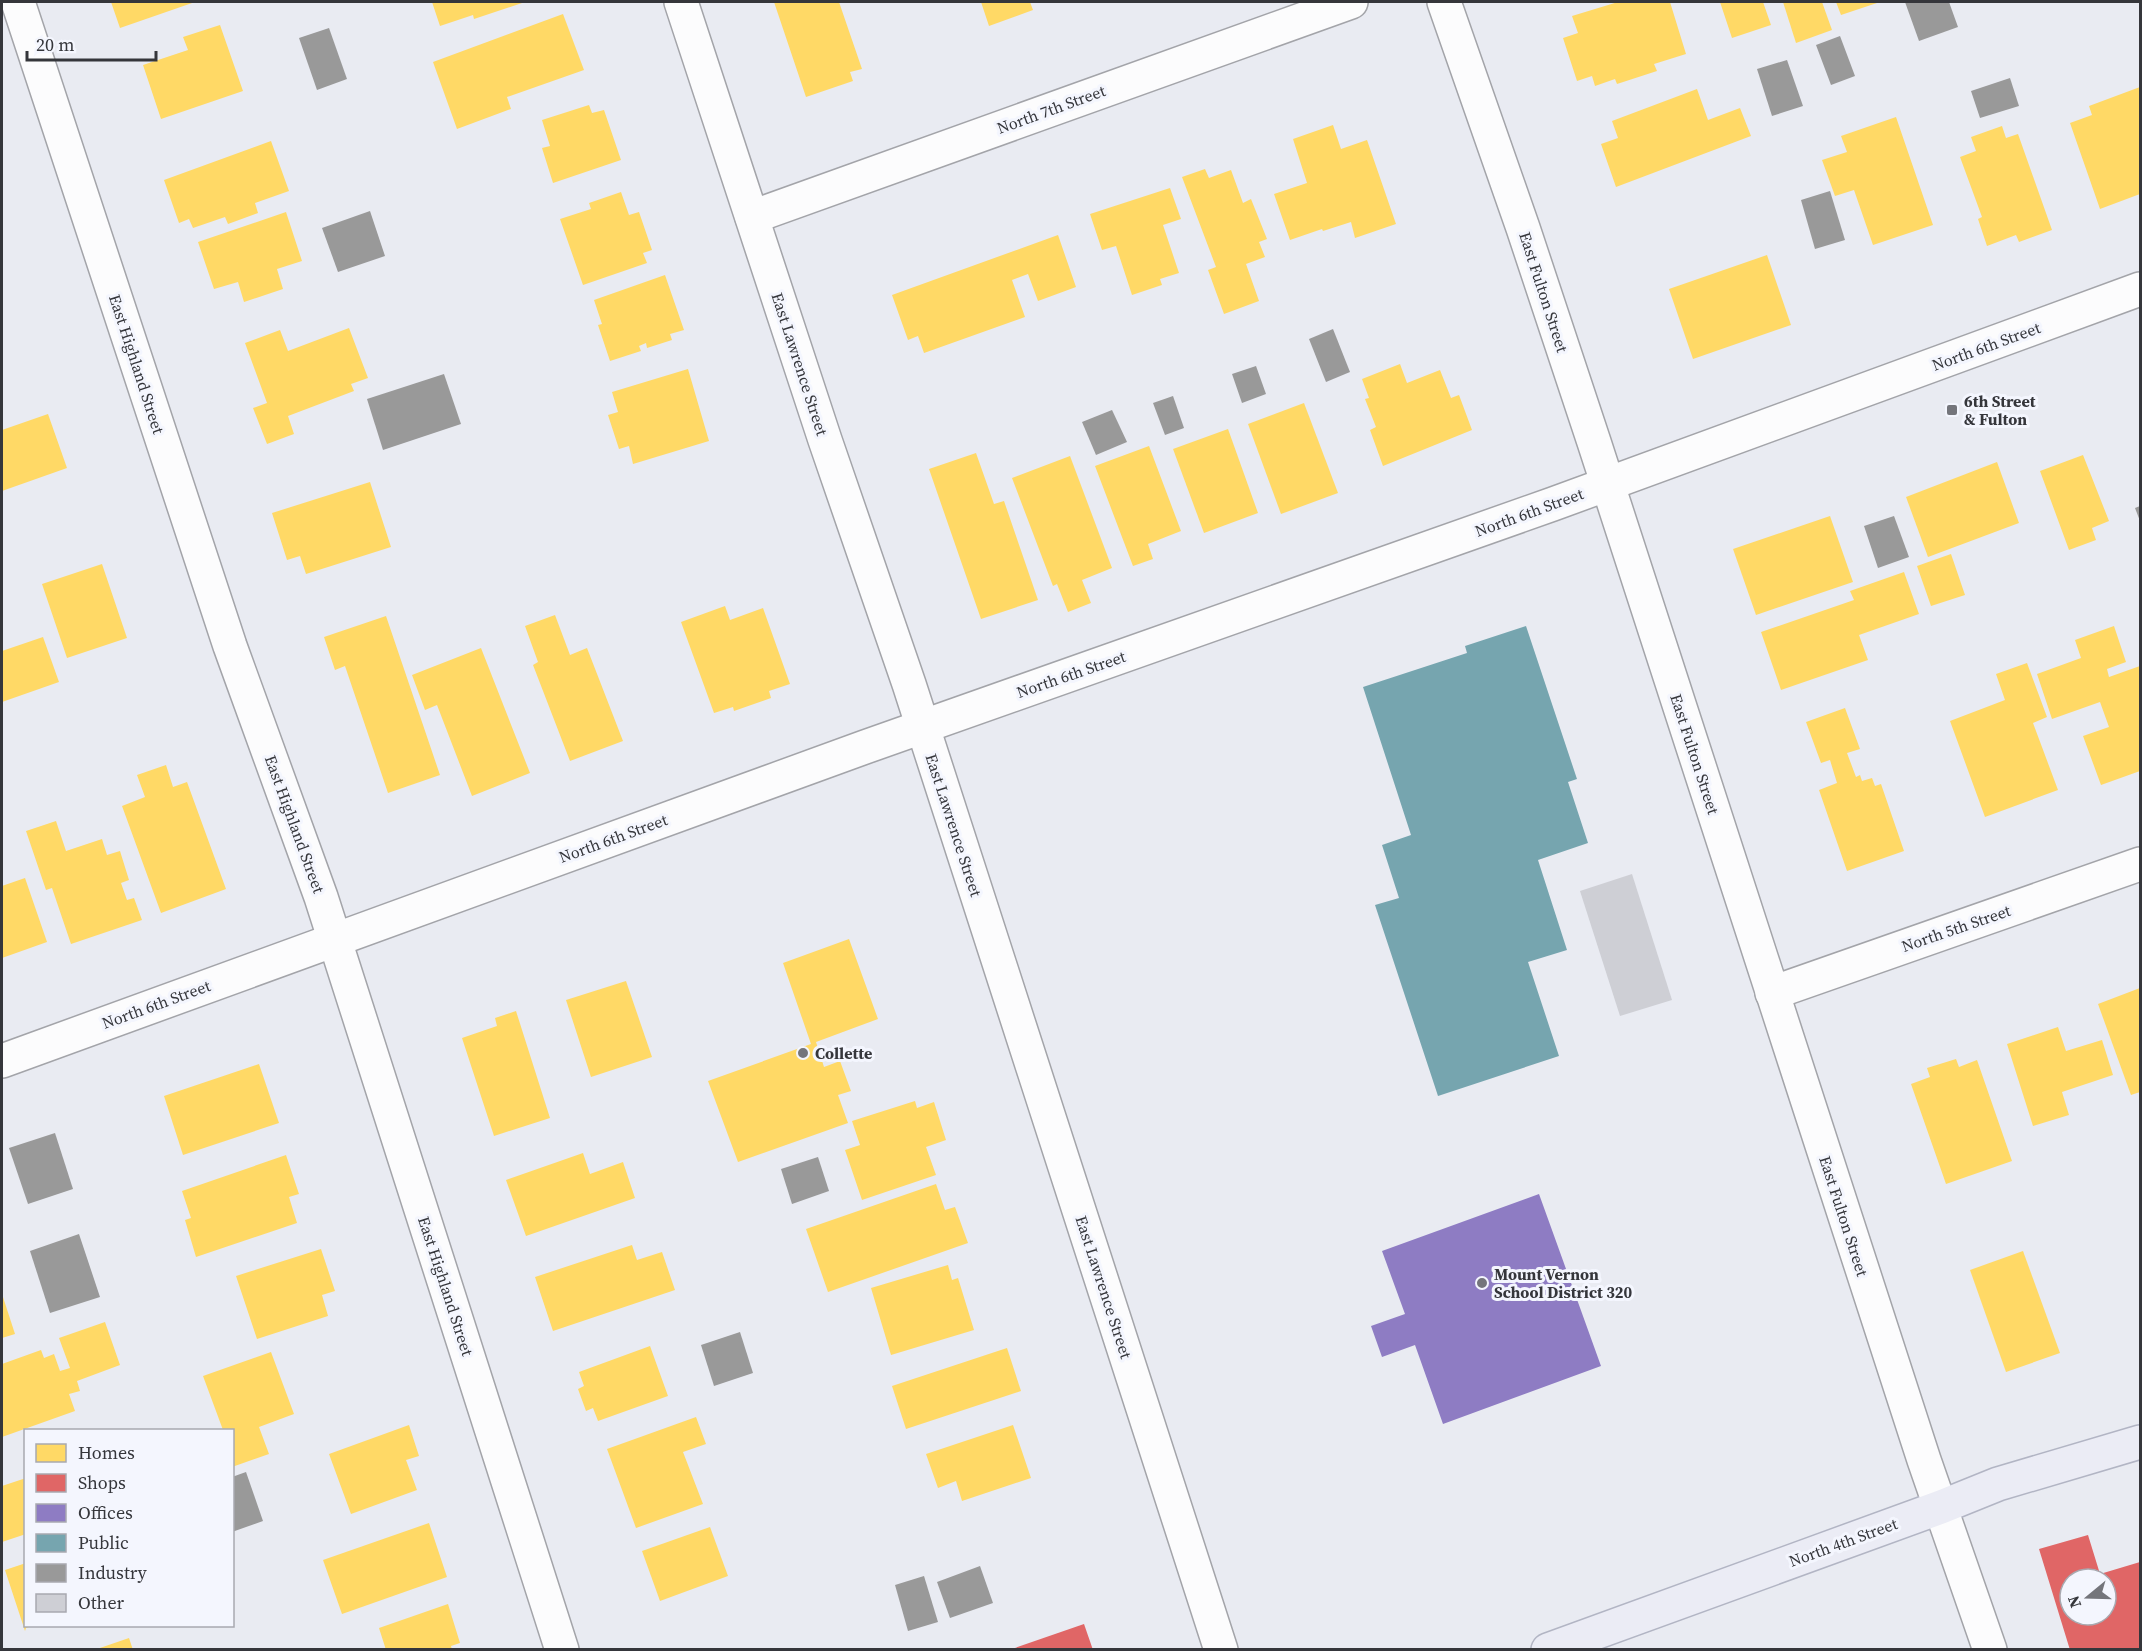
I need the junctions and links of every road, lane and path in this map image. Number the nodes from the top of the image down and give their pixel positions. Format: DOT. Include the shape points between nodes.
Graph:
graph roads {
  1 [pos="18,2"];
  2 [pos="681,2"];
  3 [pos="1351,2"];
  4 [pos="1444,2"];
  5 [pos="752,217"];
  6 [pos="2140,289"];
  7 [pos="1607,484"];
  8 [pos="922,727"];
  9 [pos="2140,864"];
  10 [pos="335,939"];
  11 [pos="1772,993"];
  12 [pos="2,1060"];
  13 [pos="2140,1442"];
  14 [pos="1941,1507"];
  15 [pos="562,1650"];
  16 [pos="1221,1650"];
  17 [pos="1548,1650"];
  18 [pos="1990,1650"];
  1 -- 10 [label="street, East Highland Street" via="230,646"];
  2 -- 5 [label="street, East Lawrence Street"];
  3 -- 5 [label="street, North 7th Street"];
  4 -- 7 [label="street, East Fulton Street"];
  5 -- 8 [label="street, East Lawrence Street"];
  6 -- 7 [label="street, North 6th Street"];
  7 -- 8 [label="street, North 6th Street"];
  7 -- 11 [label="street, East Fulton Street"];
  8 -- 10 [label="street, North 6th Street"];
  8 -- 16 [label="street, East Lawrence Street"];
  9 -- 11 [label="street, North 5th Street"];
  10 -- 12 [label="street, North 6th Street"];
  10 -- 15 [label="street, East Highland Street"];
  11 -- 14 [label="street, East Fulton Street"];
  13 -- 14 [label="main road, North 4th Street" via="1998,1484"];
  14 -- 17 [label="main road, North 4th Street"];
  14 -- 18 [label="street, East Fulton Street"];
}
